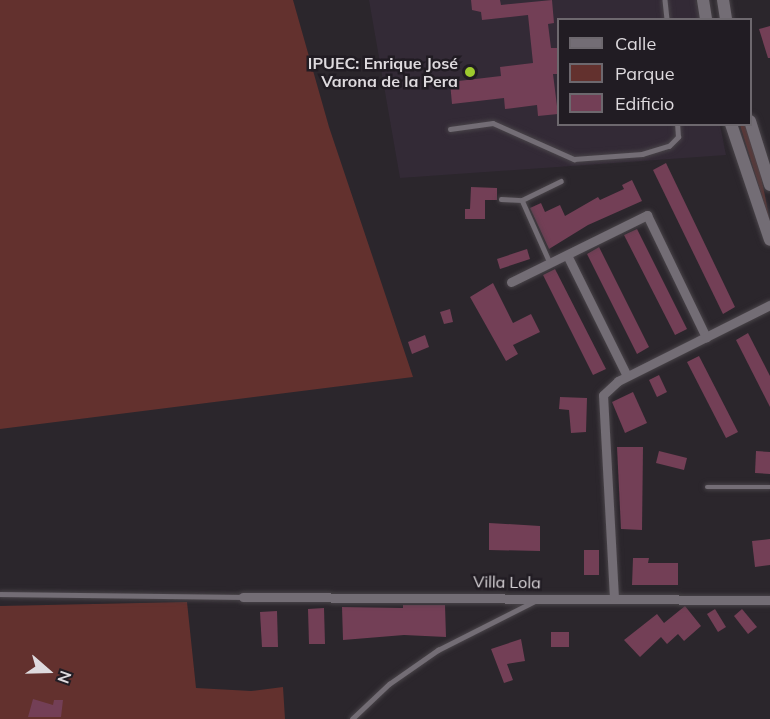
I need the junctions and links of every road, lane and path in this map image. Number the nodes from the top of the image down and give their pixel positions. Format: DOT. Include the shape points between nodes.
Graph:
graph roads {
  1 [pos="665,0"];
  2 [pos="703,0"];
  3 [pos="723,0"];
  4 [pos="667,18"];
  5 [pos="706,18"];
  6 [pos="726,18"];
  7 [pos="677,126"];
  8 [pos="733,126"];
  9 [pos="752,126"];
  10 [pos="450,129"];
  11 [pos="561,181"];
  12 [pos="770,185"];
  13 [pos="501,199"];
  14 [pos="522,200"];
  15 [pos="770,240"];
  16 [pos="567,255"];
  17 [pos="550,263"];
  18 [pos="511,282"];
  19 [pos="770,305"];
  20 [pos="706,337"];
  21 [pos="627,376"];
  22 [pos="707,487"];
  23 [pos="770,487"];
  24 [pos="0,594"];
  25 [pos="243,597"];
  26 [pos="542,597"];
  27 [pos="614,598"];
  28 [pos="770,600"];
  29 [pos="352,719"];
  1 -- 4 [label="lane"];
  2 -- 5 [label="main road"];
  3 -- 6 [label="main road"];
  7 -- 10 [label="lane" via="678,137 669,146 642,154 573,159 493,123"];
  8 -- 15 [label="main road"];
  9 -- 12 [label="main road"];
  11 -- 14 [label="lane"];
  13 -- 14 [label="lane"];
  14 -- 17 [label="lane"];
  16 -- 17 [label="street"];
  16 -- 20 [label="street" via="647,215"];
  16 -- 21 [label="street"];
  17 -- 18 [label="street"];
  19 -- 20 [label="street"];
  20 -- 21 [label="street"];
  21 -- 27 [label="street" via="609,388 601,402"];
  22 -- 23 [label="lane"];
  24 -- 25 [label="lane"];
  25 -- 26 [label="street, Villa Lola"];
  26 -- 27 [label="street, Villa Lola"];
  26 -- 29 [label="lane" via="438,650 389,684"];
  27 -- 28 [label="street, Villa Lola"];
}
